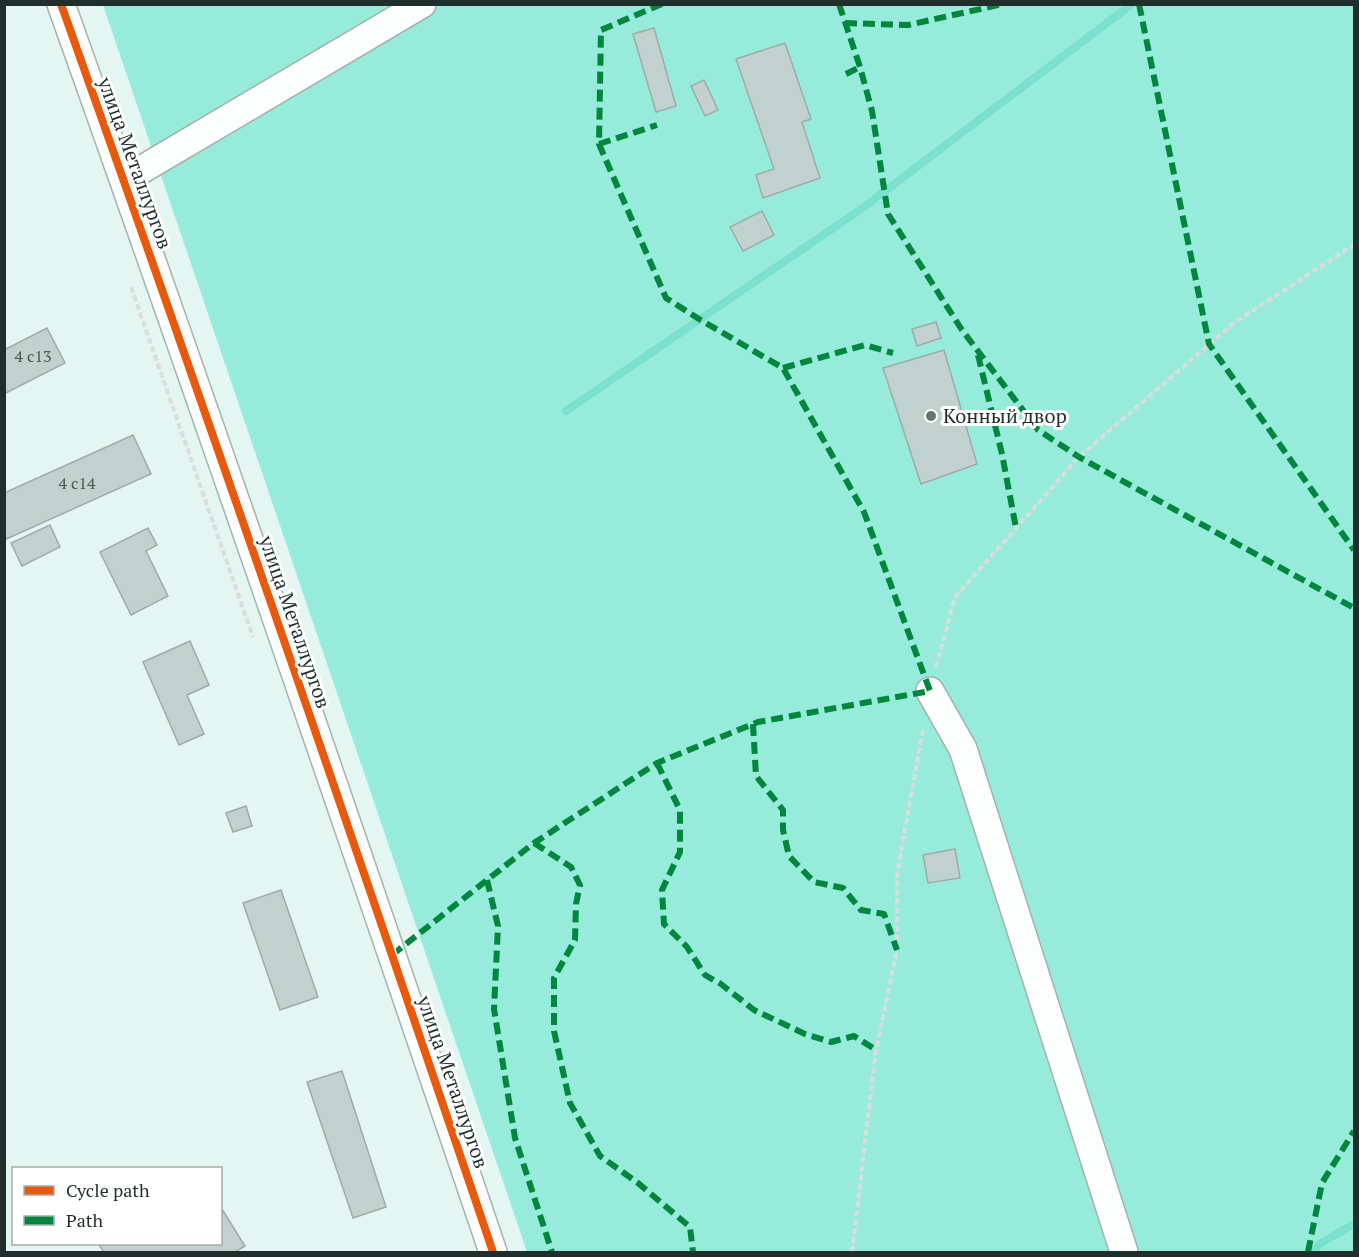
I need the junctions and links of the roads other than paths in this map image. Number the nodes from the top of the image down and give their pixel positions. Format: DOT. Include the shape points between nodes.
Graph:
graph roads {
  1 [pos="61,4"];
  2 [pos="422,4"];
  3 [pos="124,180"];
  4 [pos="930,691"];
  5 [pos="493,1252"];
  6 [pos="1124,1252"];
  1 -- 3 [label="street, улица Металлургов"];
  2 -- 3 [label="street"];
  3 -- 5 [label="street, улица Металлургов"];
  4 -- 6 [label="street" via="963,749"];
}
